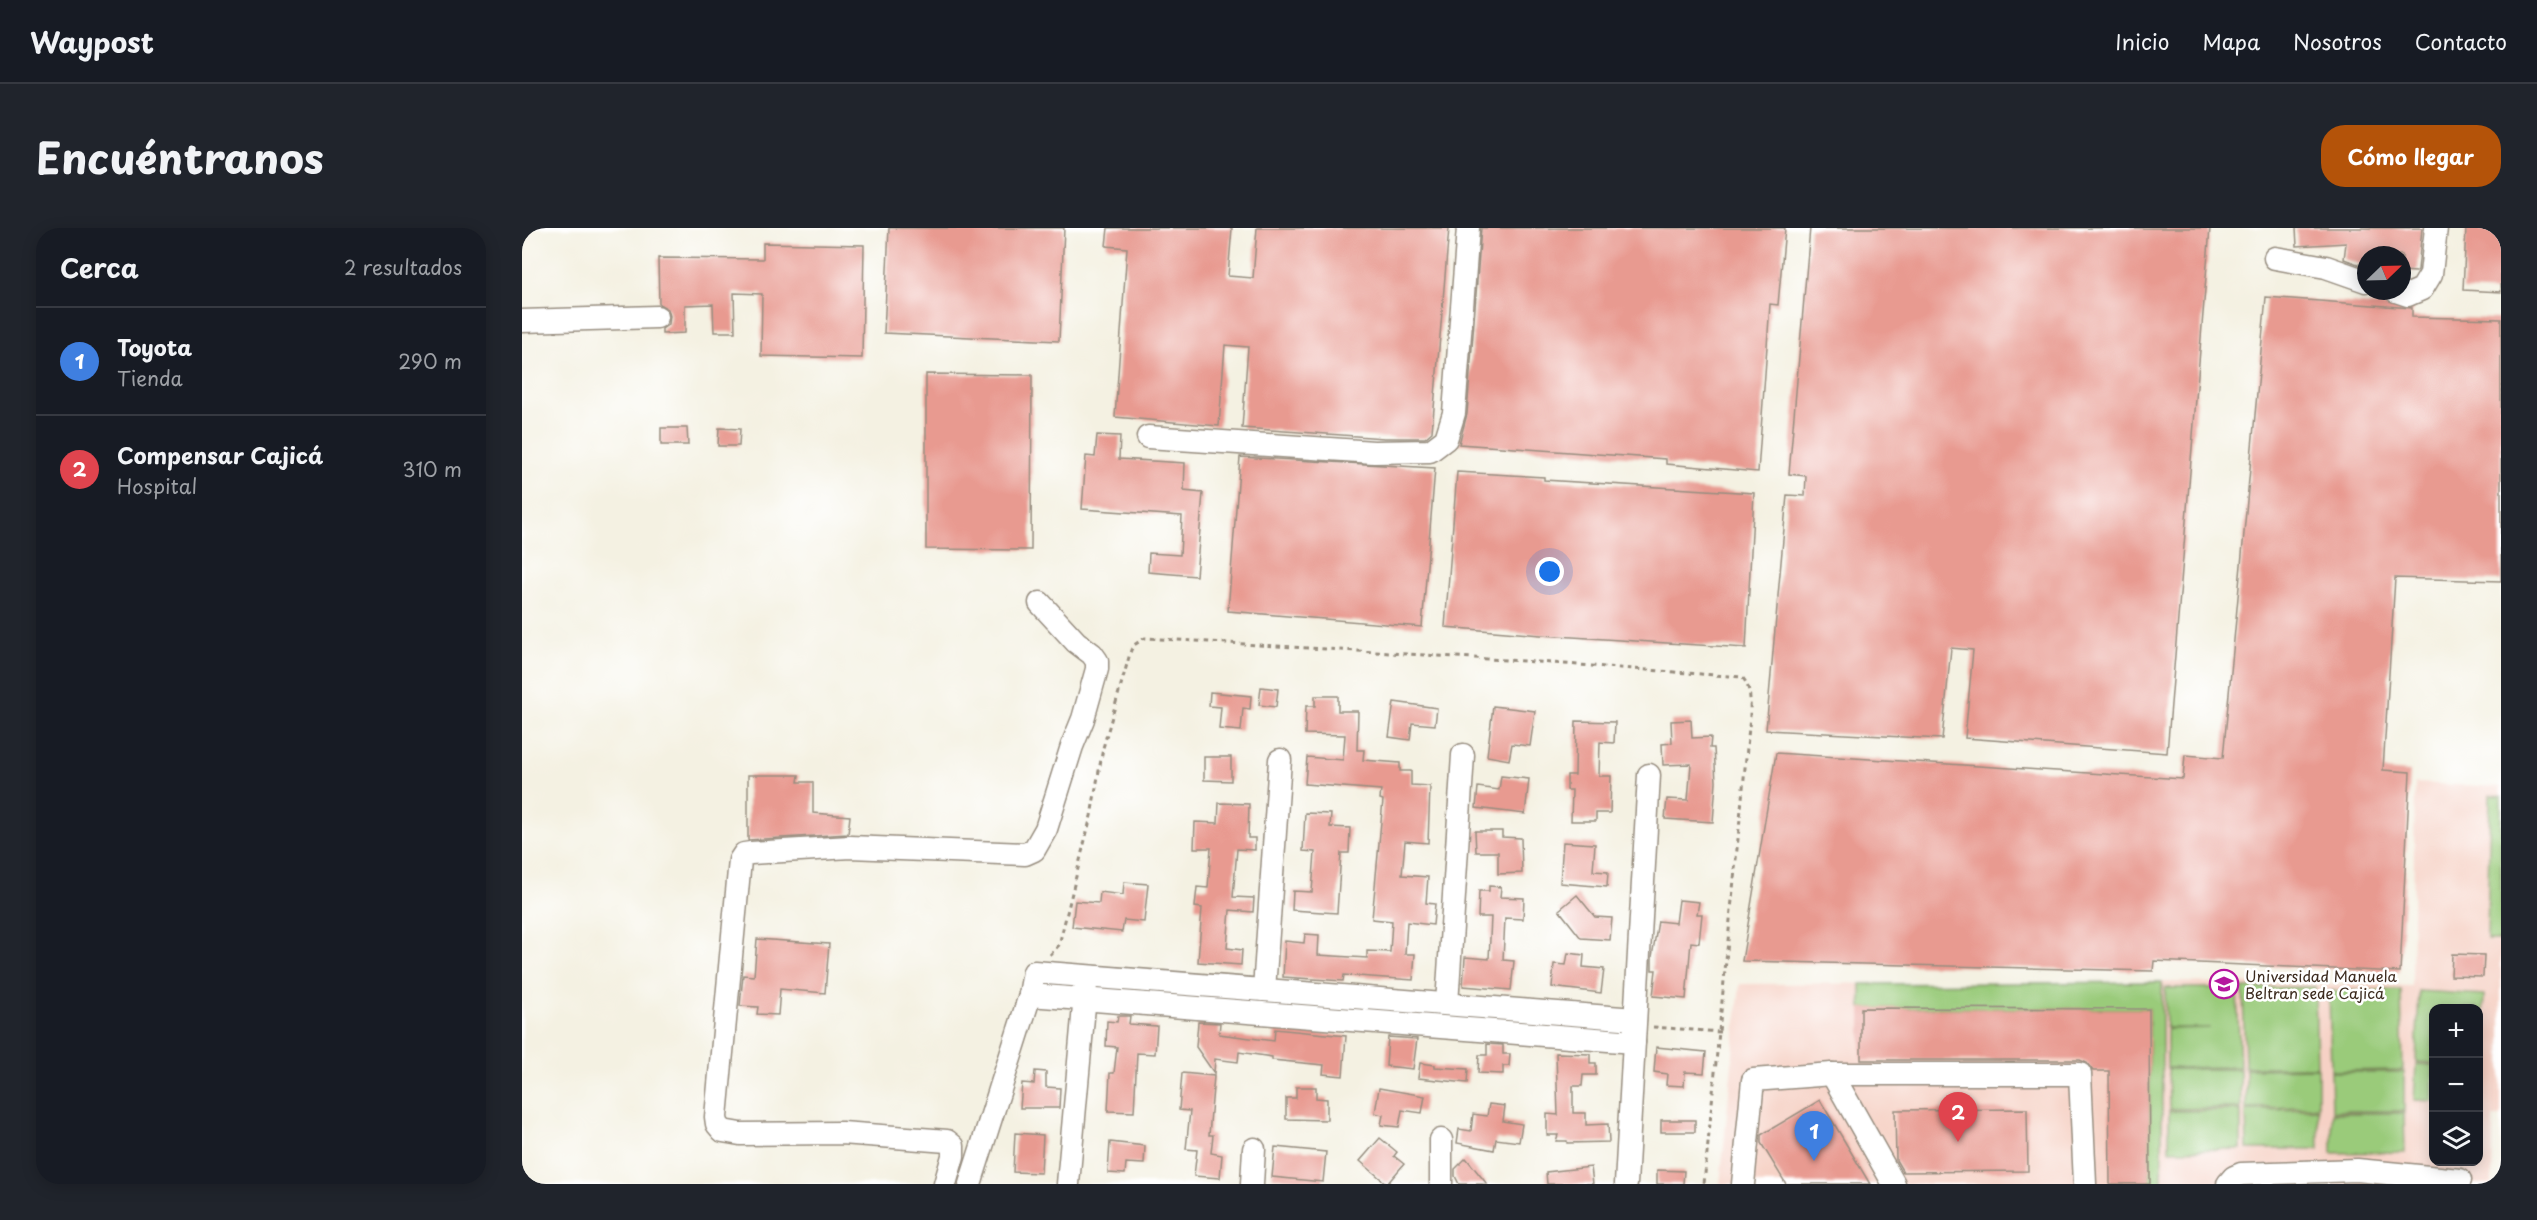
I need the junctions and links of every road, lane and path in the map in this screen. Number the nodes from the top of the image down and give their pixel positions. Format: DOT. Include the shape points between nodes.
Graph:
graph roads {
  1 [pos="1467,228"];
  2 [pos="2436,228"];
  3 [pos="2275,258"];
  4 [pos="2357,278"];
  5 [pos="2411,294"];
  6 [pos="657,317"];
  7 [pos="522,321"];
  8 [pos="1148,437"];
  9 [pos="1040,603"];
  10 [pos="1463,755"];
  11 [pos="1280,760"];
  12 [pos="1649,775"];
  13 [pos="1086,987"];
  14 [pos="1264,990"];
  15 [pos="1362,998"];
  16 [pos="1447,1004"];
  17 [pos="1360,1020"];
  18 [pos="1635,1029"];
  19 [pos="1720,1032"];
  20 [pos="1832,1074"];
  21 [pos="1441,1140"];
  22 [pos="1254,1149"];
  23 [pos="2460,1180"];
  24 [pos="945,1184"];
  25 [pos="970,1184"];
  26 [pos="1068,1184"];
  27 [pos="1252,1184"];
  28 [pos="1442,1184"];
  29 [pos="1626,1184"];
  30 [pos="1743,1184"];
  31 [pos="1894,1184"];
  32 [pos="2085,1184"];
  33 [pos="2228,1184"];
  1 -- 8 [label="street" via="1454,412 1446,439 1430,451 1374,452"];
  2 -- 5 [label="street" via="2431,274 2422,289"];
  3 -- 4 [label="street" via="2326,267"];
  6 -- 7 [label="street"];
  9 -- 24 [label="street" via="1092,654 1097,669 1046,829 1034,850 1025,854 850,847 751,852 740,860 717,1124 723,1131 740,1134 842,1133 947,1141 953,1156"];
  10 -- 16 [label="street"];
  11 -- 14 [label="street"];
  12 -- 18 [label="street"];
  13 -- 14 [label="street"];
  13 -- 17 [label="street"];
  13 -- 25 [label="street" via="1034,972"];
  13 -- 26 [label="street"];
  14 -- 15 [label="street"];
  15 -- 16 [label="street"];
  15 -- 17 [label="street"];
  16 -- 18 [label="street"];
  17 -- 18 [label="street"];
  18 -- 19 [label="path"];
  18 -- 29 [label="street"];
  20 -- 30 [label="street" via="1753,1080"];
  20 -- 31 [label="street"];
  20 -- 32 [label="street" via="2080,1074"];
  21 -- 28 [label="street"];
  22 -- 27 [label="street"];
  23 -- 33 [label="street" via="2357,1170 2241,1174"];
}
